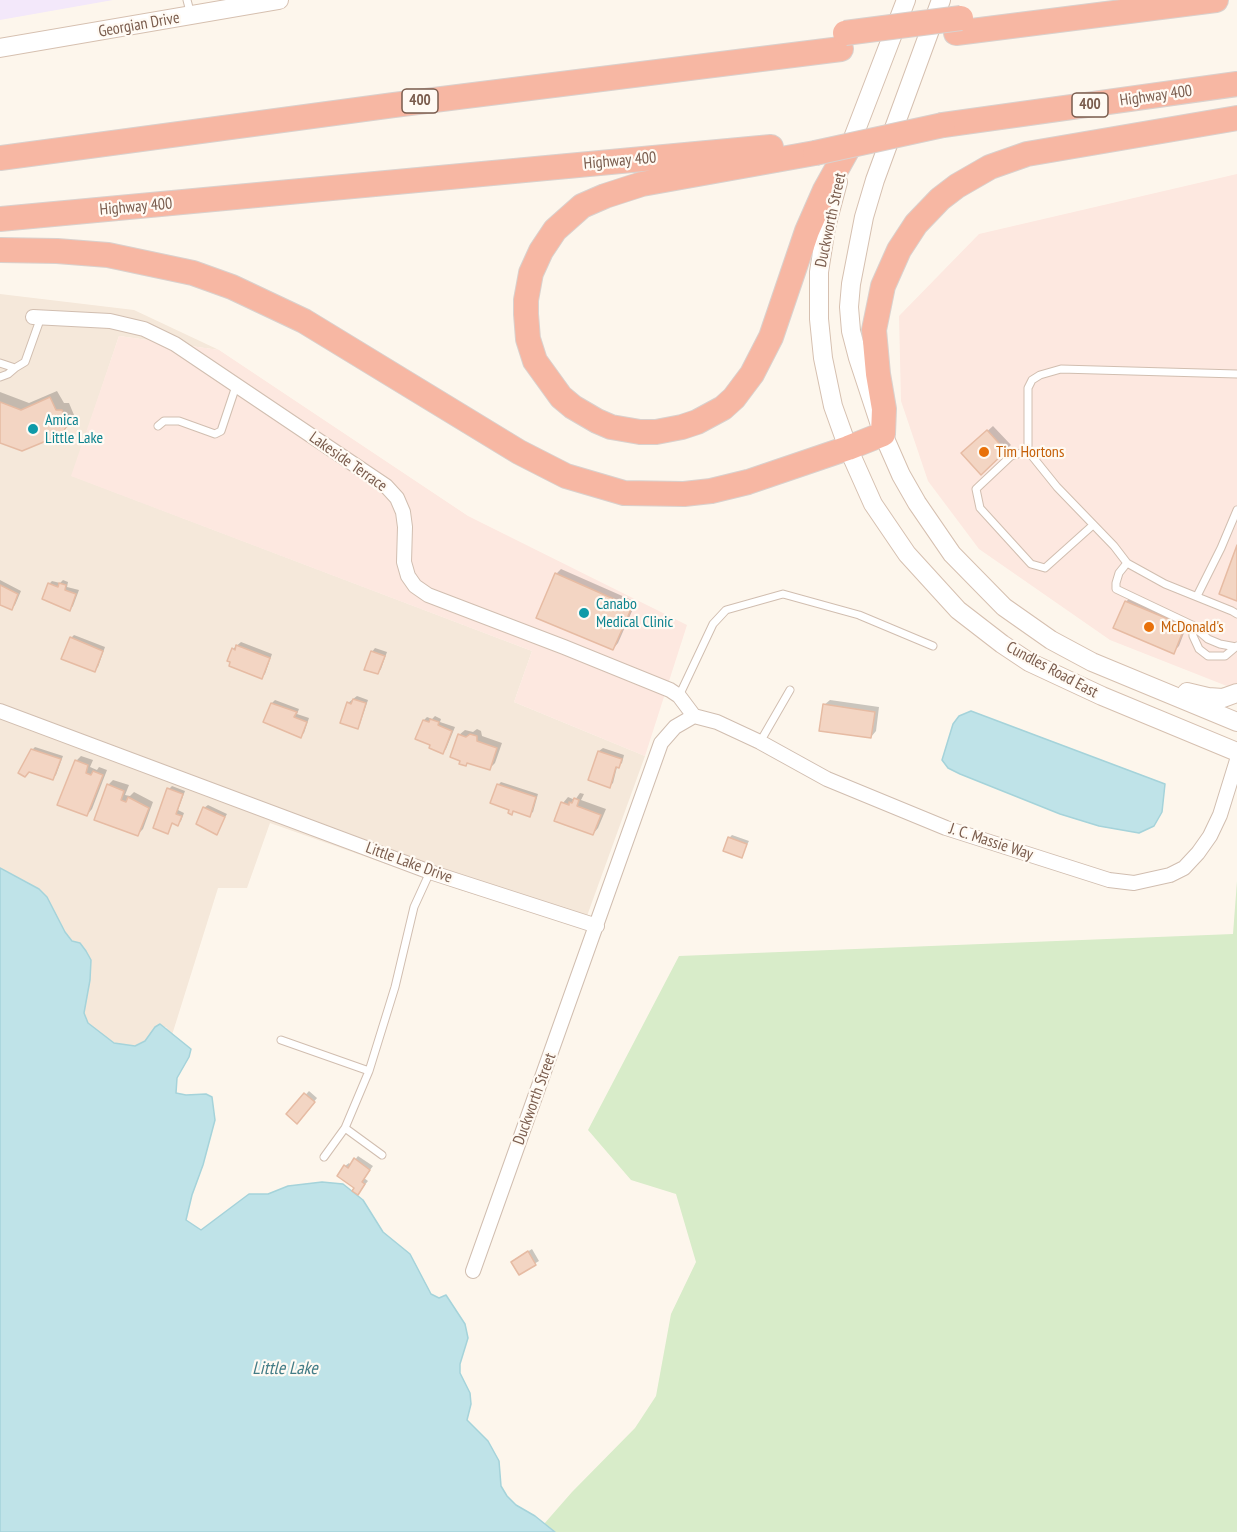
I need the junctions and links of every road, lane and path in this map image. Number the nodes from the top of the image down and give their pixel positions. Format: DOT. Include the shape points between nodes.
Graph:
graph roads {
  1 [pos="279,0"];
  2 [pos="906,0"];
  3 [pos="941,0"];
  4 [pos="1081,0"];
  5 [pos="1216,0"];
  6 [pos="216,6"];
  7 [pos="189,8"];
  8 [pos="958,25"];
  9 [pos="0,48"];
  10 [pos="1237,84"];
  11 [pos="1237,118"];
  12 [pos="817,146"];
  13 [pos="849,147"];
  14 [pos="0,158"];
  15 [pos="0,219"];
  16 [pos="0,250"];
  17 [pos="37,317"];
  18 [pos="0,363"];
  19 [pos="15,368"];
  20 [pos="1237,374"];
  21 [pos="0,376"];
  22 [pos="236,386"];
  23 [pos="158,426"];
  24 [pos="883,434"];
  25 [pos="848,448"];
  26 [pos="1028,451"];
  27 [pos="1237,510"];
  28 [pos="1094,525"];
  29 [pos="1127,563"];
  30 [pos="1197,596"];
  31 [pos="1237,614"];
  32 [pos="1192,625"];
  33 [pos="1235,645"];
  34 [pos="933,646"];
  35 [pos="1144,683"];
  36 [pos="790,690"];
  37 [pos="1237,693"];
  38 [pos="679,696"];
  39 [pos="0,711"];
  40 [pos="694,716"];
  41 [pos="1237,722"];
  42 [pos="760,742"];
  43 [pos="1237,752"];
  44 [pos="1237,760"];
  45 [pos="430,872"];
  46 [pos="597,926"];
  47 [pos="281,1040"];
  48 [pos="369,1071"];
  49 [pos="345,1128"];
  50 [pos="382,1155"];
  51 [pos="324,1157"];
  52 [pos="472,1271"];
  1 -- 6 [label="main road, Georgian Drive"];
  2 -- 13 [label="main road, Duckworth Street"];
  3 -- 24 [label="main road, Duckworth Street" via="874,180 851,284 851,331"];
  4 -- 8 [label="highway"];
  5 -- 8 [label="highway, 400"];
  6 -- 7 [label="main road, Georgian Drive"];
  7 -- 9 [label="main road, Georgian Drive"];
  8 -- 14 [label="highway, 400"];
  10 -- 12 [label="highway, Highway 400 / 400, bridge"];
  11 -- 24 [label="highway" via="1017,157 974,176 940,200 902,245 877,307 874,342 884,409"];
  12 -- 13 [label="highway" via="642,184 582,206 555,230 531,273 526,314 535,361 561,397 597,421 640,432 682,428 723,408 752,375 771,337 807,231"];
  12 -- 15 [label="highway, Highway 400 / 400"];
  13 -- 25 [label="main road, Duckworth Street" via="824,240 818,292 823,358 833,406"];
  16 -- 25 [label="highway" via="108,255 194,273 232,287 304,321 542,465 624,493 674,495 711,491"];
  17 -- 19 [label="lane" via="25,362"];
  17 -- 22 [label="street, Lakeside Terrace" via="110,321 144,328"];
  18 -- 19 [label="lane"];
  19 -- 21 [label="lane"];
  20 -- 26 [label="lane" via="1061,369 1040,375 1028,388"];
  22 -- 23 [label="lane" via="221,431 215,434 179,421 164,421"];
  22 -- 38 [label="street, Lakeside Terrace" via="386,486 398,498 405,527 405,562 415,586 428,595"];
  24 -- 25 [label="highway"];
  24 -- 35 [label="main road, Cundles Road East" via="916,503 962,566 1004,607 1051,640"];
  25 -- 43 [label="main road, Cundles Road East" via="873,504 907,554 976,625 1029,662 1059,677"];
  26 -- 28 [label="lane"];
  26 -- 28 [label="lane" via="1011,456 976,489 980,508 1031,564 1045,568"];
  27 -- 30 [label="lane"];
  28 -- 29 [label="lane"];
  29 -- 30 [label="lane"];
  29 -- 32 [label="lane" via="1119,573 1116,589"];
  30 -- 31 [label="lane"];
  32 -- 33 [label="lane" via="1208,639"];
  32 -- 33 [label="lane" via="1199,649 1208,656 1225,656"];
  34 -- 38 [label="lane" via="859,615 783,594 726,610 713,624"];
  35 -- 37 [label="main road" via="1208,697 1223,698"];
  35 -- 41 [label="main road, Cundles Road East"];
  36 -- 42 [label="lane"];
  38 -- 40 [label="street, Lakeside Terrace"];
  39 -- 45 [label="street, Little Lake Drive"];
  40 -- 42 [label="street, J. C. Massie Way"];
  40 -- 46 [label="street" via="675,727 662,743"];
  42 -- 44 [label="street, J. C. Massie Way" via="826,779 946,828 1109,880 1134,884 1170,875 1184,868 1198,853 1220,815"];
  45 -- 46 [label="street, Little Lake Drive"];
  45 -- 48 [label="lane" via="414,907"];
  46 -- 52 [label="street, Duckworth Street"];
  47 -- 48 [label="lane"];
  48 -- 49 [label="lane"];
  49 -- 50 [label="lane"];
  49 -- 51 [label="lane"];
}
